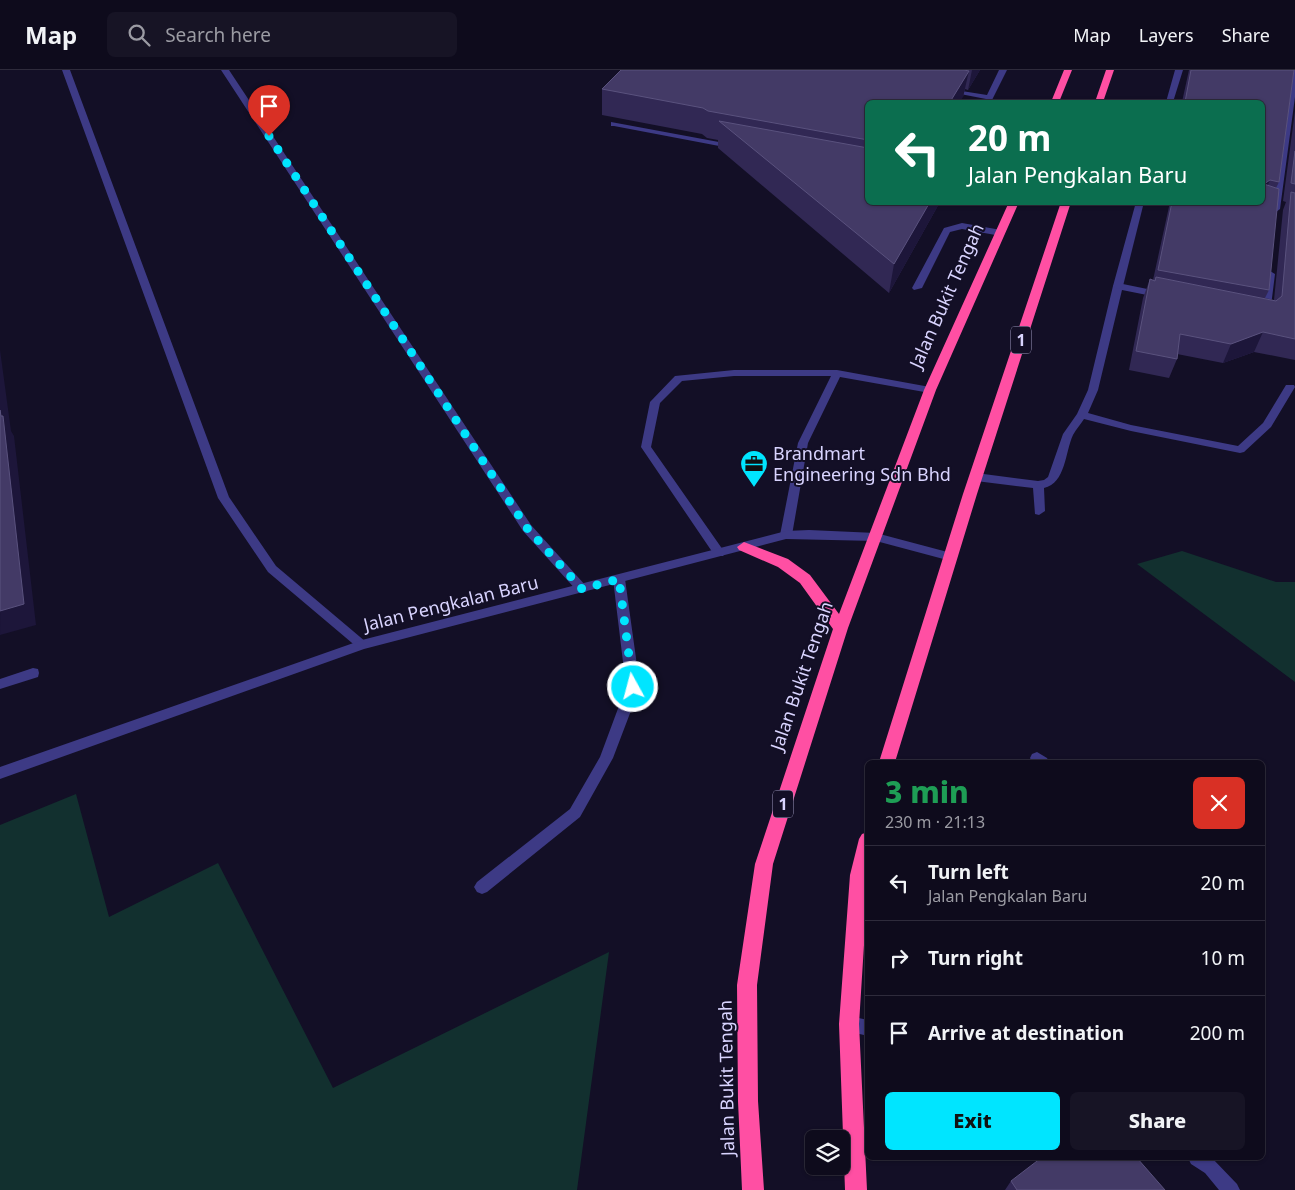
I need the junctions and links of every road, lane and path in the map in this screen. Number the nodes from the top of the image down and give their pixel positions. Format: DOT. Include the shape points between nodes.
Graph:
graph roads {
  1 [pos="66,70"];
  2 [pos="225,70"];
  3 [pos="1003,70"];
  4 [pos="1068,70"];
  5 [pos="1110,70"];
  6 [pos="1179,70"];
  7 [pos="1295,70"];
  8 [pos="942,90"];
  9 [pos="989,100"];
  10 [pos="1056,100"];
  11 [pos="1100,100"];
  12 [pos="1170,100"];
  13 [pos="614,124"];
  14 [pos="741,148"];
  15 [pos="1013,205"];
  16 [pos="1065,205"];
  17 [pos="1139,205"];
  18 [pos="1277,207"];
  19 [pos="1001,233"];
  20 [pos="1271,269"];
  21 [pos="1118,286"];
  22 [pos="917,288"];
  23 [pos="1174,297"];
  24 [pos="1257,313"];
  25 [pos="838,373"];
  26 [pos="1290,387"];
  27 [pos="930,390"];
  28 [pos="1082,415"];
  29 [pos="976,477"];
  30 [pos="1038,485"];
  31 [pos="1038,511"];
  32 [pos="786,535"];
  33 [pos="876,537"];
  34 [pos="744,547"];
  35 [pos="718,553"];
  36 [pos="951,557"];
  37 [pos="619,579"];
  38 [pos="582,589"];
  39 [pos="841,628"];
  40 [pos="362,645"];
  41 [pos="33,673"];
  42 [pos="0,684"];
  43 [pos="887,760"];
  44 [pos="0,773"];
  45 [pos="865,851"];
  46 [pos="482,887"];
  47 [pos="858,1026"];
  48 [pos="1200,1160"];
  49 [pos="753,1190"];
  50 [pos="856,1190"];
  51 [pos="1231,1190"];
  1 -- 40 [label="street" via="224,498 272,569"];
  2 -- 38 [label="street" via="527,528"];
  3 -- 9 [label="street"];
  4 -- 10 [label="highway"];
  5 -- 11 [label="highway"];
  6 -- 12 [label="street"];
  7 -- 18 [label="street"];
  8 -- 9 [label="street"];
  13 -- 14 [label="street"];
  15 -- 19 [label="highway, Jalan Bukit Tengah / 1"];
  16 -- 29 [label="highway, 1"];
  17 -- 21 [label="street"];
  19 -- 22 [label="street" via="962,226 947,230"];
  19 -- 27 [label="highway, Jalan Bukit Tengah / 1"];
  20 -- 24 [label="street" via="1266,315"];
  21 -- 23 [label="street"];
  21 -- 28 [label="street" via="1093,390"];
  25 -- 27 [label="street"];
  25 -- 32 [label="street" via="803,443"];
  25 -- 35 [label="street" via="734,373 678,378 654,402 646,447"];
  26 -- 28 [label="street" via="1267,425 1240,450"];
  27 -- 33 [label="highway, Jalan Bukit Tengah / 1"];
  28 -- 30 [label="street" via="1068,434 1052,478 1048,483"];
  29 -- 30 [label="street"];
  29 -- 36 [label="highway, 1"];
  30 -- 31 [label="street"];
  32 -- 33 [label="street, Jalan Pengkalan Baru"];
  32 -- 34 [label="street, Jalan Pengkalan Baru"];
  33 -- 36 [label="street, Jalan Pengkalan Baru"];
  33 -- 39 [label="highway, Jalan Bukit Tengah / 1"];
  34 -- 35 [label="street, Jalan Pengkalan Baru"];
  34 -- 39 [label="highway" via="783,563 805,579"];
  35 -- 37 [label="street, Jalan Pengkalan Baru"];
  36 -- 43 [label="highway, 1"];
  37 -- 38 [label="street, Jalan Pengkalan Baru"];
  37 -- 46 [label="street" via="633,687 606,758 575,813"];
  38 -- 40 [label="street, Jalan Pengkalan Baru"];
  39 -- 49 [label="highway, Jalan Bukit Tengah / 1" via="764,864 747,985"];
  40 -- 44 [label="street, Jalan Pengkalan Baru"];
  41 -- 42 [label="street"];
  45 -- 47 [label="highway" via="859,874"];
  47 -- 50 [label="highway"];
  48 -- 51 [label="street"];
}
